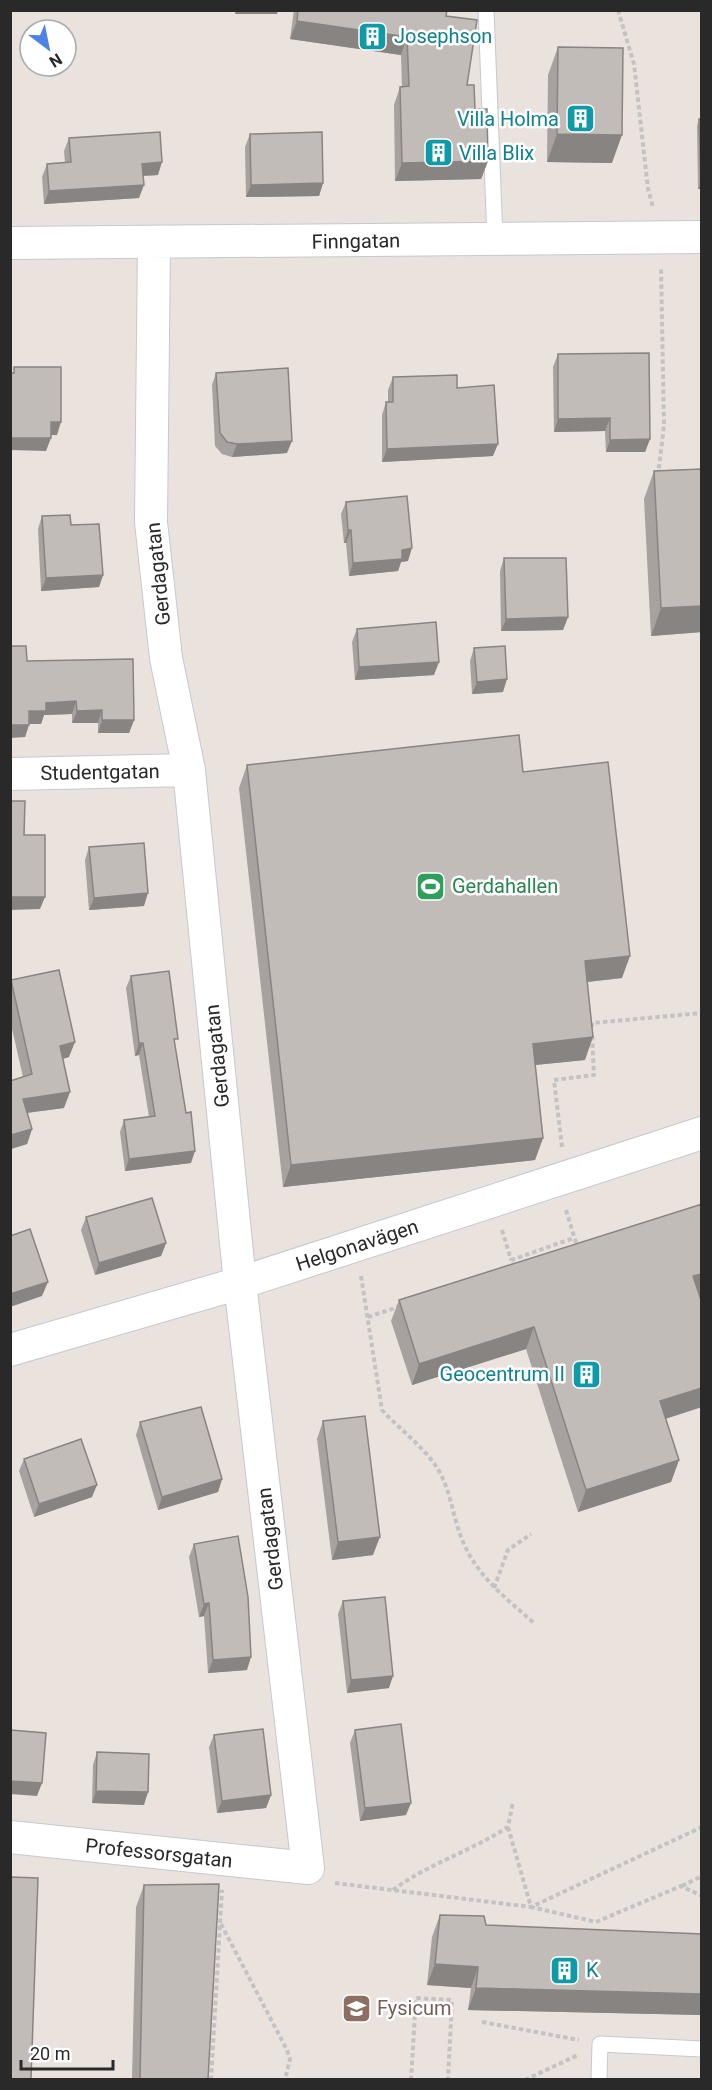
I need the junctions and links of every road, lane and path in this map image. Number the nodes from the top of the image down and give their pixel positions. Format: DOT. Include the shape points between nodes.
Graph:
graph roads {
  1 [pos="486,10"];
  2 [pos="702,237"];
  3 [pos="495,239"];
  4 [pos="10,243"];
  5 [pos="154,243"];
  6 [pos="189,770"];
  7 [pos="10,774"];
  8 [pos="702,1013"];
  9 [pos="702,1133"];
  10 [pos="565,1191"];
  11 [pos="500,1225"];
  12 [pos="574,1238"];
  13 [pos="578,1249"];
  14 [pos="511,1260"];
  15 [pos="360,1268"];
  16 [pos="520,1269"];
  17 [pos="240,1283"];
  18 [pos="411,1303"];
  19 [pos="368,1317"];
  20 [pos="10,1350"];
  21 [pos="531,1534"];
  22 [pos="494,1588"];
  23 [pos="534,1623"];
  24 [pos="513,1802"];
  25 [pos="508,1827"];
  26 [pos="702,1827"];
  27 [pos="10,1838"];
  28 [pos="224,1859"];
  29 [pos="308,1868"];
  30 [pos="702,1876"];
  31 [pos="681,1886"];
  32 [pos="392,1890"];
  33 [pos="702,1896"];
  34 [pos="531,1908"];
  35 [pos="220,1922"];
  36 [pos="482,2022"];
  37 [pos="600,2044"];
  38 [pos="702,2049"];
  39 [pos="211,2079"];
  40 [pos="285,2079"];
  41 [pos="411,2079"];
  42 [pos="448,2079"];
  43 [pos="525,2079"];
  44 [pos="599,2079"];
  1 -- 3 [label="lane"];
  2 -- 3 [label="street, Finngatan"];
  3 -- 5 [label="street, Finngatan"];
  4 -- 5 [label="street, Finngatan"];
  5 -- 6 [label="street, Gerdagatan" via="151,522 166,658"];
  6 -- 7 [label="street, Studentgatan"];
  6 -- 17 [label="street, Gerdagatan"];
  8 -- 10 [label="path" via="592,1023 594,1075 554,1080"];
  9 -- 10 [label="street, Helgonavägen"];
  10 -- 12 [label="path"];
  10 -- 17 [label="street, Helgonavägen"];
  11 -- 14 [label="path"];
  12 -- 13 [label="path"];
  12 -- 14 [label="path"];
  14 -- 16 [label="path" via="512,1271"];
  15 -- 19 [label="path"];
  17 -- 20 [label="street, Helgonavägen"];
  17 -- 29 [label="street, Gerdagatan"];
  18 -- 19 [label="path"];
  19 -- 22 [label="path" via="382,1410 421,1446 438,1469 451,1493 463,1542 474,1565"];
  21 -- 22 [label="path" via="508,1550"];
  22 -- 23 [label="path"];
  24 -- 25 [label="path"];
  25 -- 32 [label="path" via="483,1843 413,1875"];
  25 -- 34 [label="path"];
  26 -- 34 [label="path"];
  27 -- 28 [label="street, Professorsgatan"];
  28 -- 29 [label="street, Professorsgatan"];
  28 -- 35 [label="path"];
  29 -- 32 [label="path" via="321,1881"];
  30 -- 31 [label="path"];
  31 -- 33 [label="path"];
  31 -- 34 [label="path" via="596,1922"];
  32 -- 34 [label="path"];
  35 -- 39 [label="path"];
  35 -- 40 [label="path" via="287,2050 290,2059"];
  36 -- 37 [label="path"];
  37 -- 38 [label="lane"];
  37 -- 43 [label="path"];
  37 -- 44 [label="lane"];
  41 -- 42 [label="path" via="416,1998 452,2000"];
}
